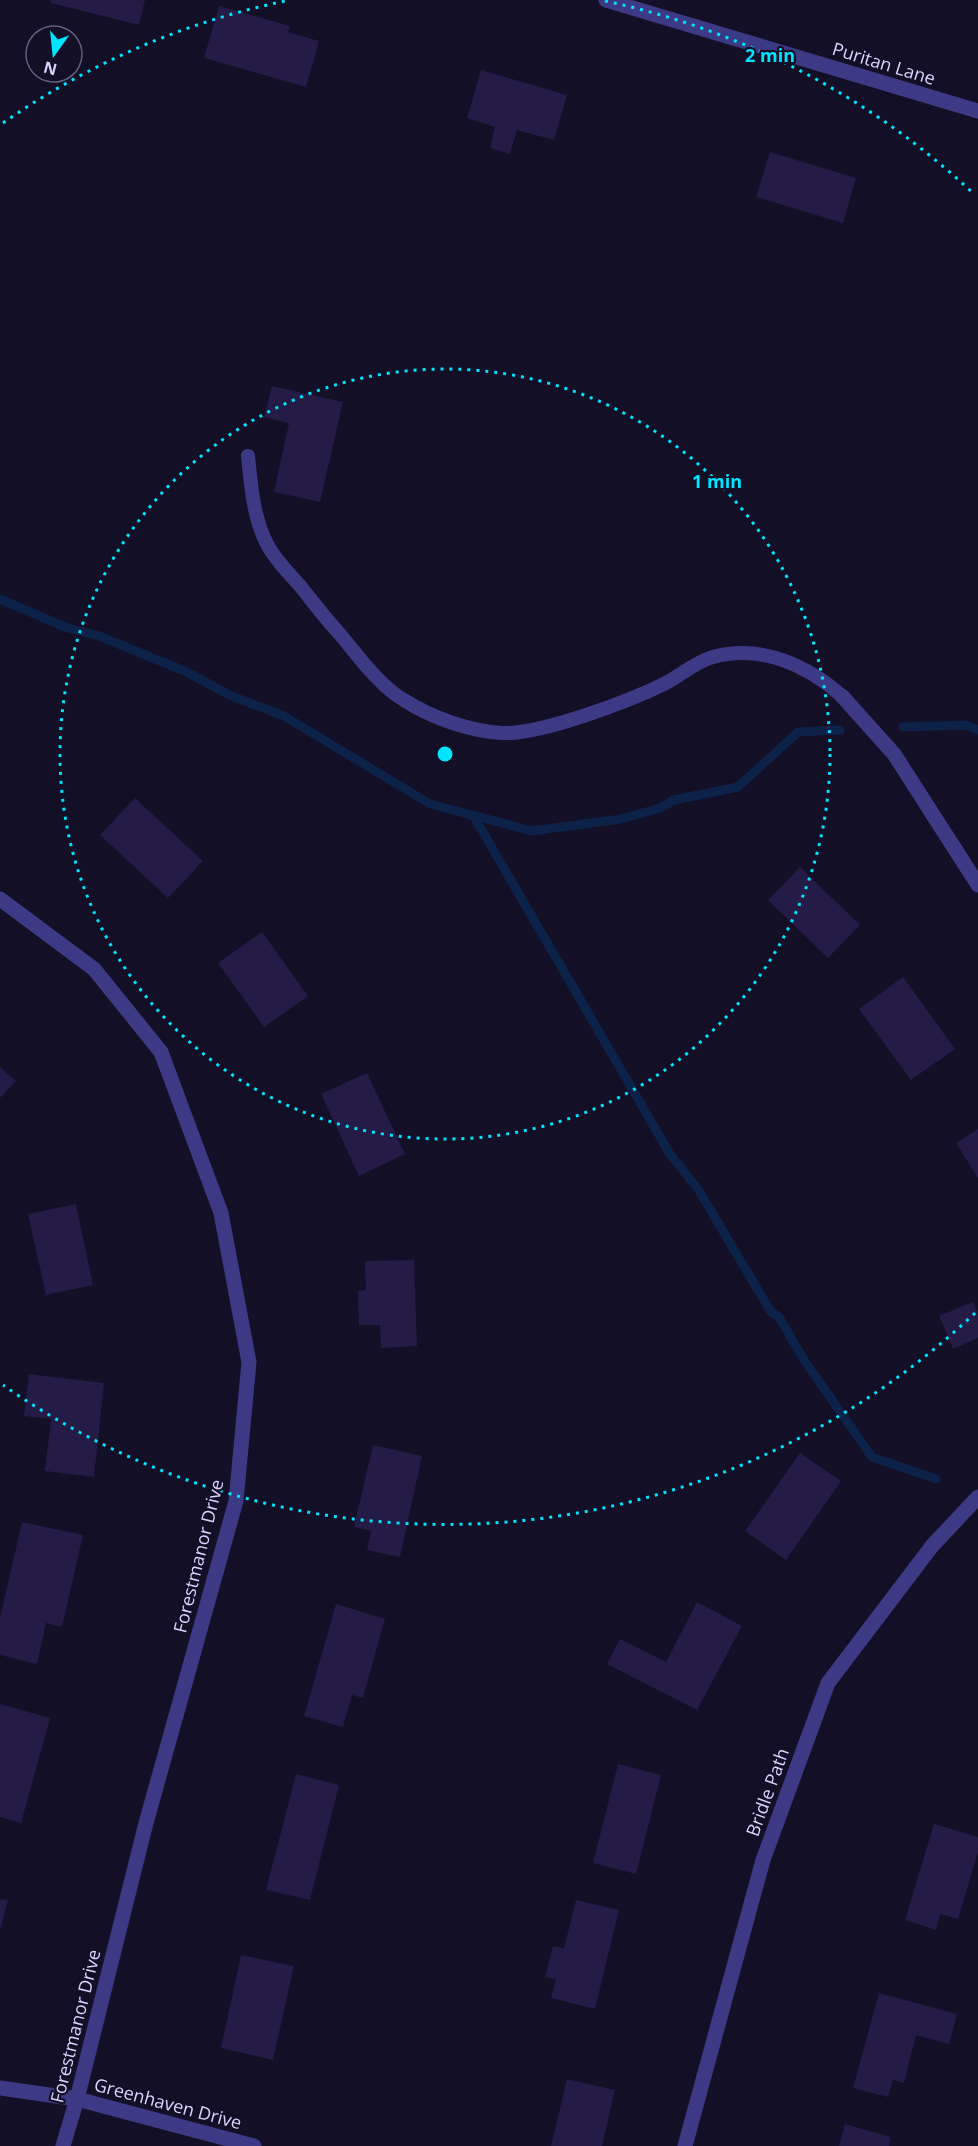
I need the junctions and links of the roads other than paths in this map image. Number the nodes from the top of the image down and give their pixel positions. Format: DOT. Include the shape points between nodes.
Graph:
graph roads {
  1 [pos="606,0"];
  2 [pos="978,111"];
  3 [pos="248,456"];
  4 [pos="842,696"];
  5 [pos="978,885"];
  6 [pos="0,898"];
  7 [pos="978,1497"];
  8 [pos="0,2088"];
  9 [pos="76,2099"];
  10 [pos="63,2146"];
  11 [pos="254,2146"];
  12 [pos="685,2146"];
  1 -- 2 [label="street, Puritan Lane"];
  3 -- 4 [label="lane" via="252,498 267,544 376,677 402,700 428,713 480,730 532,730 630,698 713,657 741,654 788,660"];
  4 -- 5 [label="street" via="894,754"];
  6 -- 9 [label="street, Forestmanor Drive" via="94,969 161,1052 221,1213 249,1362 236,1501 146,1823"];
  7 -- 12 [label="street, Bridle Path" via="932,1546 828,1683 763,1860"];
  8 -- 9 [label="street, Greenhaven Drive"];
  9 -- 10 [label="street, Forestmanor Drive"];
  9 -- 11 [label="street, Greenhaven Drive"];
}
